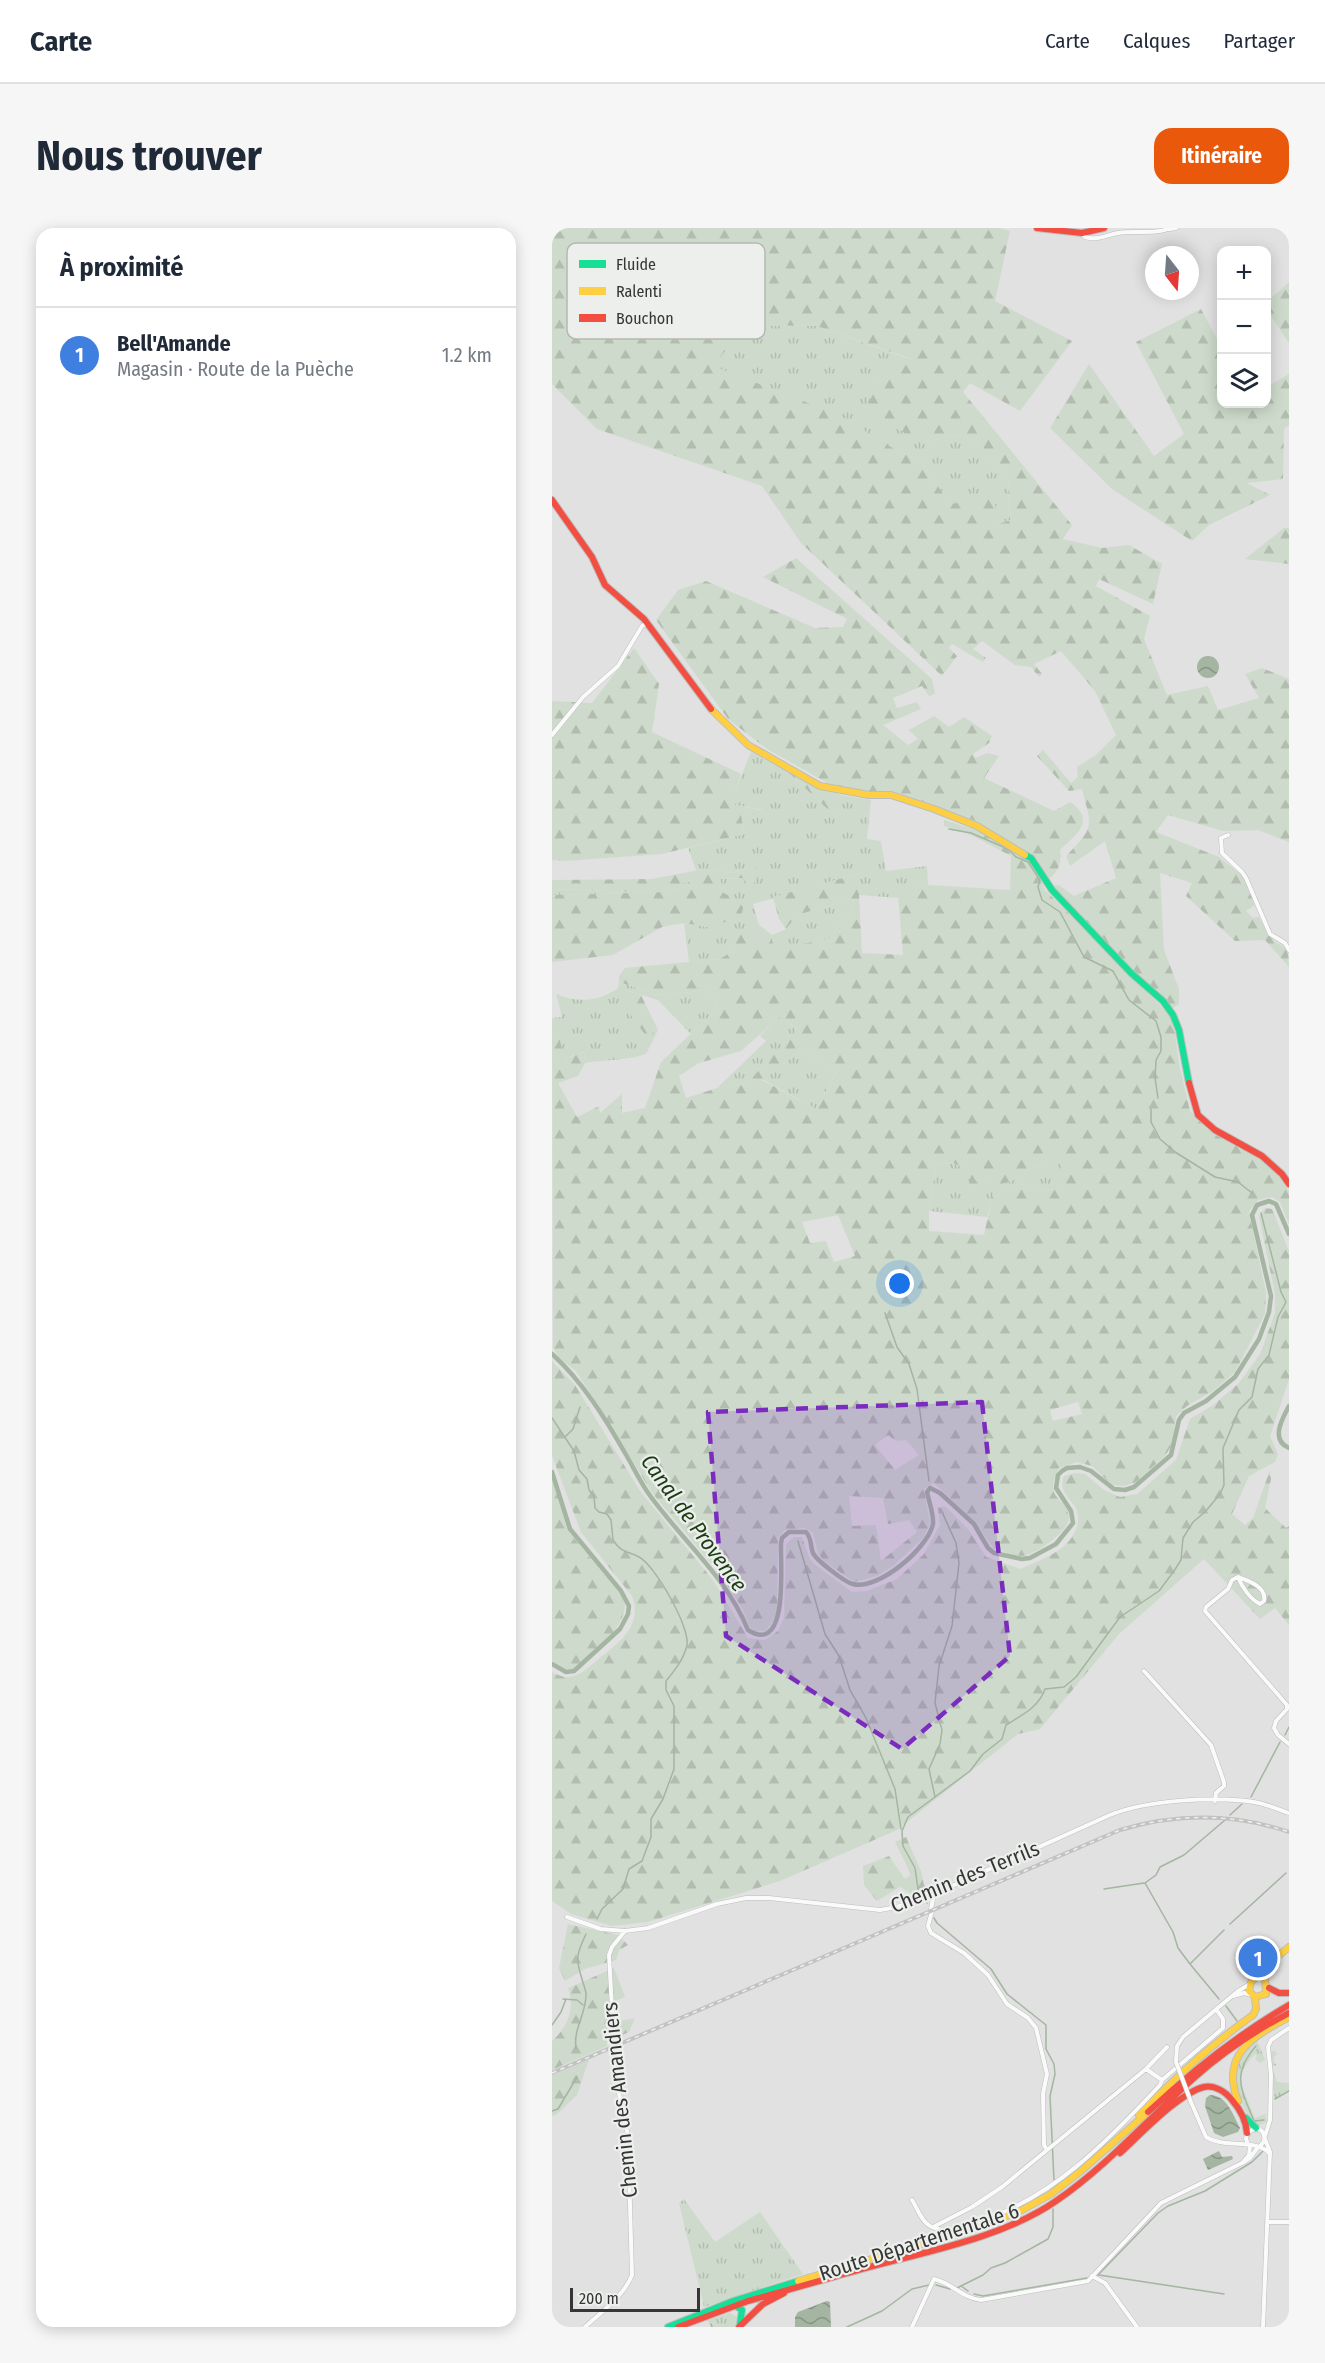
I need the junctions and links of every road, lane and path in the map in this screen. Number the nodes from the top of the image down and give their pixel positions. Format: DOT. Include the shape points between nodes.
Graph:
graph roads {
  1 [pos="1037,228"];
  2 [pos="1104,228"];
  3 [pos="1176,228"];
  4 [pos="1170,229"];
  5 [pos="1082,233"];
  6 [pos="552,500"];
  7 [pos="647,623"];
  8 [pos="552,735"];
  9 [pos="1228,835"];
  10 [pos="1289,950"];
  11 [pos="1289,1184"];
  12 [pos="1238,1577"];
  13 [pos="1144,1671"];
  14 [pos="1289,1744"];
  15 [pos="1215,1801"];
  16 [pos="1289,1813"];
  17 [pos="934,1894"];
  18 [pos="567,1917"];
  19 [pos="625,1931"];
  20 [pos="1289,1947"];
  21 [pos="1270,1963"];
  22 [pos="1257,1978"];
  23 [pos="1250,1984"];
  24 [pos="1268,1985"];
  25 [pos="1289,1993"];
  26 [pos="1232,1996"];
  27 [pos="1254,1996"];
  28 [pos="1289,2005"];
  29 [pos="1216,2009"];
  30 [pos="1289,2015"];
  31 [pos="1289,2028"];
  32 [pos="1167,2047"];
  33 [pos="1146,2069"];
  34 [pos="1162,2080"];
  35 [pos="1270,2115"];
  36 [pos="1258,2129"];
  37 [pos="1246,2135"];
  38 [pos="1265,2138"];
  39 [pos="1232,2143"];
  40 [pos="1249,2145"];
  41 [pos="1259,2147"];
  42 [pos="1047,2150"];
  43 [pos="1102,2152"];
  44 [pos="1270,2155"];
  45 [pos="1242,2163"];
  46 [pos="912,2200"];
  47 [pos="1055,2201"];
  48 [pos="1267,2222"];
  49 [pos="1289,2223"];
  50 [pos="932,2227"];
  51 [pos="837,2276"];
  52 [pos="1092,2276"];
  53 [pos="734,2306"];
  54 [pos="739,2326"];
  55 [pos="585,2327"];
  56 [pos="668,2327"];
  57 [pos="678,2327"];
  58 [pos="912,2327"];
  59 [pos="1137,2327"];
  60 [pos="1263,2327"];
  1 -- 5 [label="main road"];
  2 -- 5 [label="main road"];
  3 -- 4 [label="street"];
  4 -- 5 [label="street" via="1092,239"];
  6 -- 7 [label="main road" via="592,557 605,585"];
  7 -- 8 [label="street" via="618,666 583,697"];
  7 -- 11 [label="main road" via="715,714 767,758 820,786 891,795 945,813 977,826 1031,858 1052,890 1173,1015 1198,1115 1215,1130 1262,1156"];
  9 -- 10 [label="street" via="1221,838 1222,853 1246,878 1270,934"];
  12 -- 12 [label="street" via="1256,1602 1264,1601 1262,1589"];
  12 -- 14 [label="street" via="1205,1611 1287,1705 1274,1728"];
  13 -- 15 [label="street" via="1213,1748 1224,1782"];
  15 -- 16 [label="street, Chemin des Terrils" via="1253,1802"];
  15 -- 17 [label="street, Chemin des Terrils" via="1165,1802 1120,1811"];
  17 -- 19 [label="street, Chemin des Terrils" via="880,1911 769,1898 736,1899 648,1928"];
  17 -- 42 [label="street" via="928,1926 931,1933 964,1953 988,1975 1007,2004 1036,2028 1046,2071 1043,2094"];
  18 -- 19 [label="street, Chemin des Terrils" via="601,1929"];
  19 -- 55 [label="street, Chemin des Amandiers" via="610,1951 609,1967 616,2079 628,2136 632,2275 620,2294"];
  20 -- 21 [label="main road"];
  21 -- 22 [label="main road"];
  21 -- 24 [label="main road" via="1265,1973"];
  22 -- 23 [label="main road"];
  22 -- 24 [label="main road"];
  23 -- 26 [label="street"];
  23 -- 27 [label="main road" via="1249,1991"];
  24 -- 25 [label="main road" via="1279,1993"];
  24 -- 27 [label="main road" via="1263,1997"];
  26 -- 27 [label="street"];
  26 -- 29 [label="street"];
  27 -- 43 [label="main road" via="1253,2015 1173,2079"];
  28 -- 43 [label="main road, Route Départementale 6" via="1217,2052"];
  29 -- 34 [label="street" via="1223,2019 1223,2028"];
  29 -- 39 [label="street, bridge" via="1180,2041 1176,2062 1206,2137"];
  30 -- 36 [label="main road" via="1248,2042 1231,2070 1234,2095 1251,2125"];
  30 -- 47 [label="main road, Route Départementale 6" via="1245,2038 1212,2062 1115,2152"];
  31 -- 35 [label="street" via="1270,2040 1268,2047"];
  32 -- 33 [label="street"];
  33 -- 34 [label="street"];
  33 -- 42 [label="street"];
  34 -- 50 [label="street" via="1086,2158 1047,2189 983,2221 943,2231"];
  35 -- 36 [label="street" via="1266,2125"];
  35 -- 38 [label="street"];
  36 -- 37 [label="street"];
  36 -- 38 [label="street"];
  37 -- 39 [label="street"];
  37 -- 40 [label="street"];
  37 -- 47 [label="main road" via="1243,2118 1227,2093 1212,2087 1198,2089 1080,2186"];
  38 -- 41 [label="street"];
  38 -- 44 [label="street"];
  39 -- 40 [label="street"];
  40 -- 41 [label="street"];
  40 -- 45 [label="street" via="1251,2152"];
  41 -- 44 [label="street"];
  41 -- 45 [label="street"];
  42 -- 50 [label="street" via="1002,2187"];
  43 -- 56 [label="main road, Route Départementale 6" via="1049,2195 1000,2219 733,2301"];
  44 -- 48 [label="street"];
  45 -- 52 [label="street" via="1161,2204"];
  46 -- 50 [label="street" via="926,2224"];
  47 -- 51 [label="main road, Route Départementale 6" via="990,2232"];
  48 -- 49 [label="street"];
  48 -- 60 [label="street"];
  51 -- 53 [label="main road, Route Départementale 6"];
  51 -- 54 [label="main road" via="768,2300"];
  52 -- 58 [label="street" via="1079,2283 981,2300 964,2296 934,2279"];
  52 -- 59 [label="street" via="1105,2283"];
  53 -- 54 [label="main road" via="742,2310"];
  53 -- 57 [label="main road, Route Départementale 6"];
}
